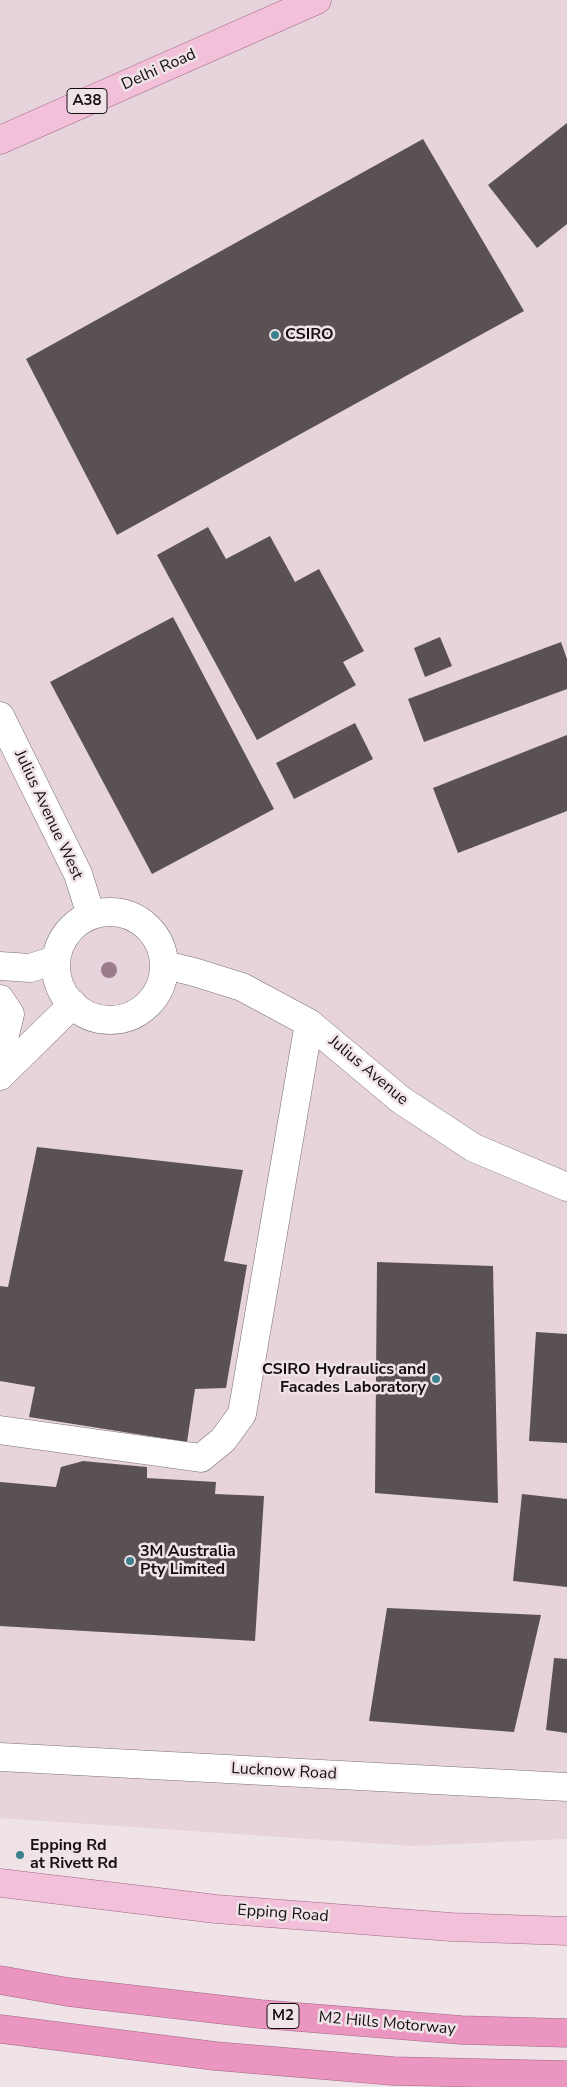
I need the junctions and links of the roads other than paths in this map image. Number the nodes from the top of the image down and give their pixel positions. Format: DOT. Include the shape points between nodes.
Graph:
graph roads {
  1 [pos="317,0"];
  2 [pos="0,140"];
  3 [pos="0,716"];
  4 [pos="90,915"];
  5 [pos="56,960"];
  6 [pos="165,965"];
  7 [pos="0,966"];
  8 [pos="0,999"];
  9 [pos="73,1004"];
  10 [pos="309,1023"];
  11 [pos="1,1065"];
  12 [pos="567,1187"];
  13 [pos="0,1430"];
  14 [pos="0,1757"];
  15 [pos="567,1787"];
  16 [pos="0,1883"];
  17 [pos="567,1931"];
  18 [pos="0,1980"];
  19 [pos="0,2029"];
  20 [pos="567,2033"];
  21 [pos="567,2076"];
  1 -- 2 [label="main road, Delhi Road / A38"];
  3 -- 4 [label="street, Julius Avenue West" via="78,874"];
  4 -- 5 [label="street" via="68,931"];
  4 -- 6 [label="street" via="125,914 142,922 154,933"];
  5 -- 7 [label="street" via="30,968"];
  5 -- 9 [label="street" via="62,992"];
  6 -- 9 [label="street" via="153,1000 138,1012 120,1019 101,1019 83,1013"];
  6 -- 10 [label="street, Julius Avenue" via="242,987"];
  8 -- 11 [label="street" via="10,1014"];
  9 -- 11 [label="street"];
  10 -- 12 [label="street, Julius Avenue" via="401,1100 474,1148"];
  10 -- 13 [label="street" via="242,1414 223,1440 201,1458"];
  14 -- 15 [label="street, Lucknow Road"];
  16 -- 17 [label="main road, Epping Road" via="216,1909 451,1927"];
  18 -- 20 [label="highway, M2 Hills Motorway / M2" via="68,1992 260,2014 461,2030"];
  19 -- 21 [label="highway" via="215,2056 393,2071"];
}
